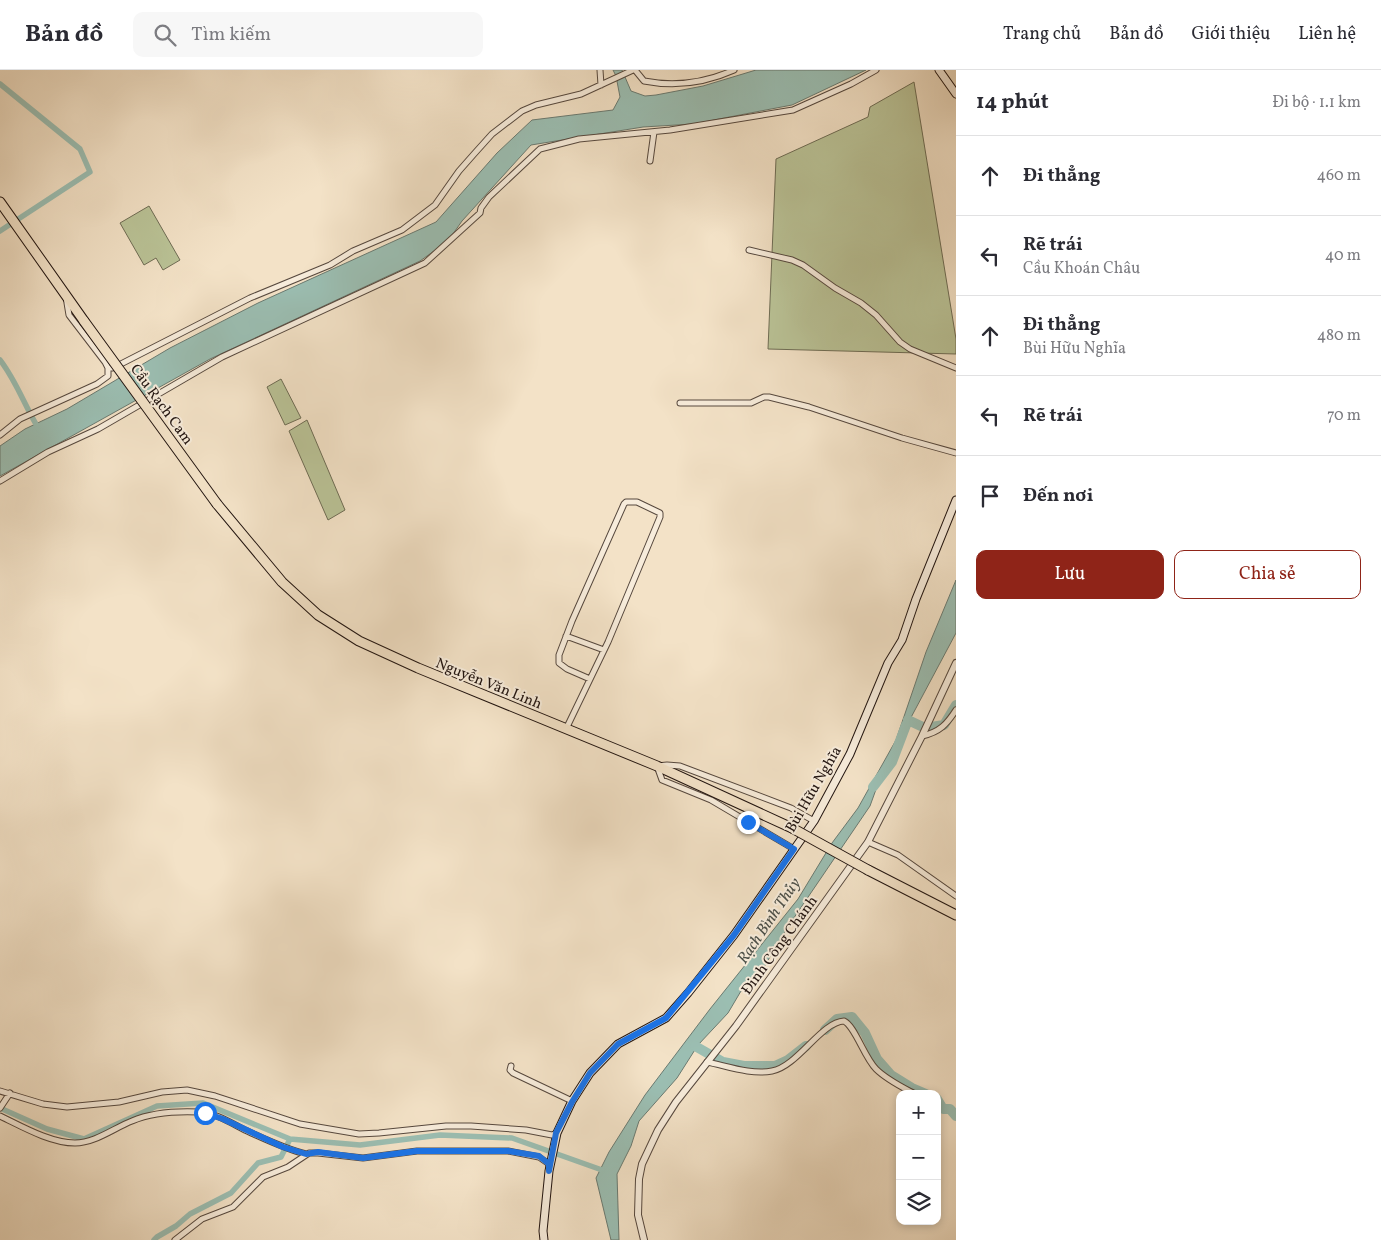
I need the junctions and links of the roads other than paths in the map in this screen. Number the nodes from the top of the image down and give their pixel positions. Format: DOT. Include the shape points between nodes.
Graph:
graph roads {
  1 [pos="600,70"];
  2 [pos="634,70"];
  3 [pos="734,70"];
  4 [pos="876,70"];
  5 [pos="939,70"];
  6 [pos="604,84"];
  7 [pos="956,94"];
  8 [pos="654,132"];
  9 [pos="650,161"];
  10 [pos="0,202"];
  11 [pos="749,250"];
  12 [pos="66,294"];
  13 [pos="108,368"];
  14 [pos="956,368"];
  15 [pos="680,403"];
  16 [pos="0,434"];
  17 [pos="956,453"];
  18 [pos="0,481"];
  19 [pos="956,500"];
  20 [pos="218,504"];
  21 [pos="566,636"];
  22 [pos="604,650"];
  23 [pos="956,663"];
  24 [pos="590,679"];
  25 [pos="956,710"];
  26 [pos="566,729"];
  27 [pos="924,734"];
  28 [pos="657,766"];
  29 [pos="814,821"];
  30 [pos="868,842"];
  31 [pos="794,849"];
  32 [pos="956,896"];
  33 [pos="956,915"];
  34 [pos="707,1062"];
  35 [pos="511,1066"];
  36 [pos="908,1090"];
  37 [pos="0,1091"];
  38 [pos="8,1096"];
  39 [pos="572,1102"];
  40 [pos="0,1108"];
  41 [pos="0,1116"];
  42 [pos="556,1136"];
  43 [pos="306,1154"];
  44 [pos="549,1171"];
  45 [pos="175,1240"];
  46 [pos="544,1240"];
  47 [pos="644,1240"];
  1 -- 6 [label="street"];
  2 -- 3 [label="street" via="644,81 685,84"];
  2 -- 6 [label="street"];
  4 -- 8 [label="street" via="792,110"];
  5 -- 7 [label="main road"];
  6 -- 13 [label="street" via="572,97 536,105 507,121 466,163 435,205 402,230 353,251 330,265 250,298 134,358"];
  8 -- 9 [label="street"];
  8 -- 18 [label="street" via="579,140 540,149 489,197 480,213 424,263 222,357 136,408 48,452"];
  10 -- 12 [label="highway"];
  11 -- 14 [label="street" via="804,265 861,303 910,349"];
  12 -- 13 [label="street" via="69,315"];
  12 -- 20 [label="highway, Cầu Rạch Cam, bridge"];
  13 -- 16 [label="street" via="108,376 104,380 20,419"];
  15 -- 17 [label="street" via="751,403 770,396"];
  19 -- 29 [label="main road, Bùi Hữu Nghĩa" via="902,640 888,663 850,754"];
  20 -- 26 [label="highway, Nguyễn Văn Linh" via="282,582 318,615 359,641"];
  21 -- 22 [label="street"];
  21 -- 22 [label="street" via="624,504 637,502 660,513 660,517"];
  21 -- 24 [label="street" via="559,655 560,664"];
  22 -- 24 [label="street"];
  23 -- 27 [label="street, Đinh Công Chánh"];
  24 -- 26 [label="street"];
  25 -- 27 [label="street" via="942,728"];
  26 -- 28 [label="highway, Nguyễn Văn Linh"];
  27 -- 30 [label="street, Đinh Công Chánh"];
  28 -- 29 [label="street" via="680,766 791,808"];
  28 -- 31 [label="street" via="662,780 711,800"];
  28 -- 33 [label="highway, Nguyễn Văn Linh, bridge" via="792,828"];
  29 -- 31 [label="main road, Bùi Hữu Nghĩa"];
  30 -- 32 [label="street" via="898,855"];
  30 -- 34 [label="street, Đinh Công Chánh"];
  31 -- 39 [label="main road, Bùi Hữu Nghĩa" via="734,935 666,1018 618,1044 590,1073"];
  34 -- 36 [label="street" via="757,1072 775,1070 791,1061 830,1026 844,1021 851,1025 877,1070"];
  34 -- 47 [label="street, Đinh Công Chánh" via="671,1109 642,1164 638,1215"];
  35 -- 39 [label="street" via="513,1073"];
  37 -- 38 [label="street"];
  38 -- 40 [label="street"];
  38 -- 42 [label="street" via="67,1107 187,1090 300,1124 350,1133 379,1134 471,1126"];
  39 -- 42 [label="main road, Bùi Hữu Nghĩa"];
  41 -- 43 [label="street" via="35,1134 75,1143 91,1140 131,1121 155,1114 200,1112 217,1116"];
  42 -- 44 [label="main road, Bùi Hữu Nghĩa"];
  43 -- 44 [label="street" via="318,1152 363,1158 417,1151 517,1152 542,1158 549,1164"];
  43 -- 45 [label="street" via="288,1167 260,1179 233,1207 202,1219"];
  44 -- 46 [label="main road"];
}
